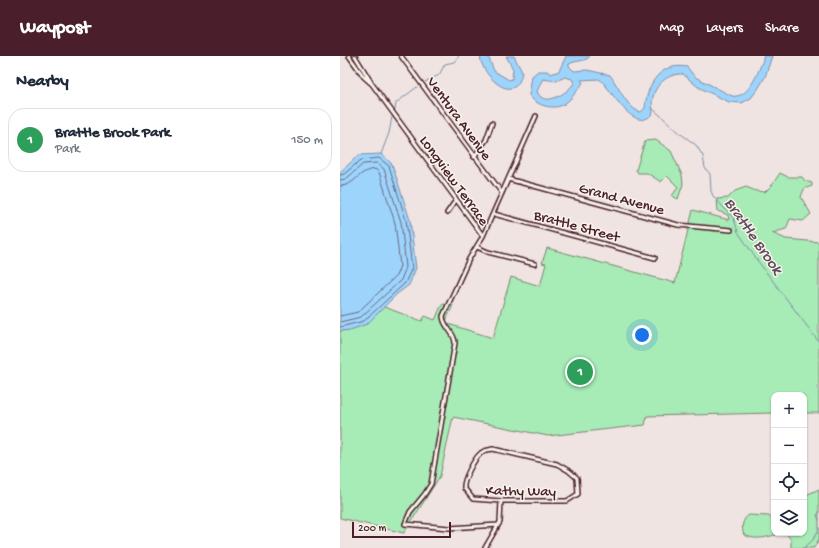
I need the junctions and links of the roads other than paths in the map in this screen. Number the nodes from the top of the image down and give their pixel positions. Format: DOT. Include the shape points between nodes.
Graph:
graph roads {
  1 [pos="349,56"];
  2 [pos="354,56"];
  3 [pos="401,56"];
  4 [pos="372,84"];
  5 [pos="536,116"];
  6 [pos="492,123"];
  7 [pos="474,157"];
  8 [pos="508,180"];
  9 [pos="502,193"];
  10 [pos="456,200"];
  11 [pos="447,212"];
  12 [pos="494,214"];
  13 [pos="731,230"];
  14 [pos="483,236"];
  15 [pos="477,247"];
  16 [pos="655,258"];
  17 [pos="535,264"];
  18 [pos="501,501"];
  19 [pos="498,525"];
  20 [pos="484,548"];
  1 -- 4 [label="street, Longview Terrace" via="364,78"];
  2 -- 4 [label="street, Longview Terrace"];
  3 -- 7 [label="street, Ventura Avenue"];
  4 -- 10 [label="street, Longview Terrace"];
  5 -- 8 [label="street"];
  6 -- 7 [label="street" via="486,140"];
  7 -- 9 [label="street, Ventura Avenue"];
  8 -- 9 [label="street"];
  8 -- 13 [label="street, Grand Avenue" via="678,225"];
  9 -- 12 [label="street"];
  10 -- 11 [label="street"];
  10 -- 14 [label="street, Longview Terrace"];
  12 -- 14 [label="street"];
  12 -- 16 [label="street, Brattle Street"];
  14 -- 15 [label="street, Longview Terrace"];
  15 -- 17 [label="street"];
  15 -- 19 [label="street, Longview Terrace" via="443,317 455,343 431,484 410,512 405,524 449,528"];
  18 -- 18 [label="street, Kathy Way" via="473,499 464,488 465,478 480,453 486,450 494,449 557,464 575,475 579,482 578,494 567,501"];
  18 -- 19 [label="street"];
  19 -- 20 [label="street"];
}
